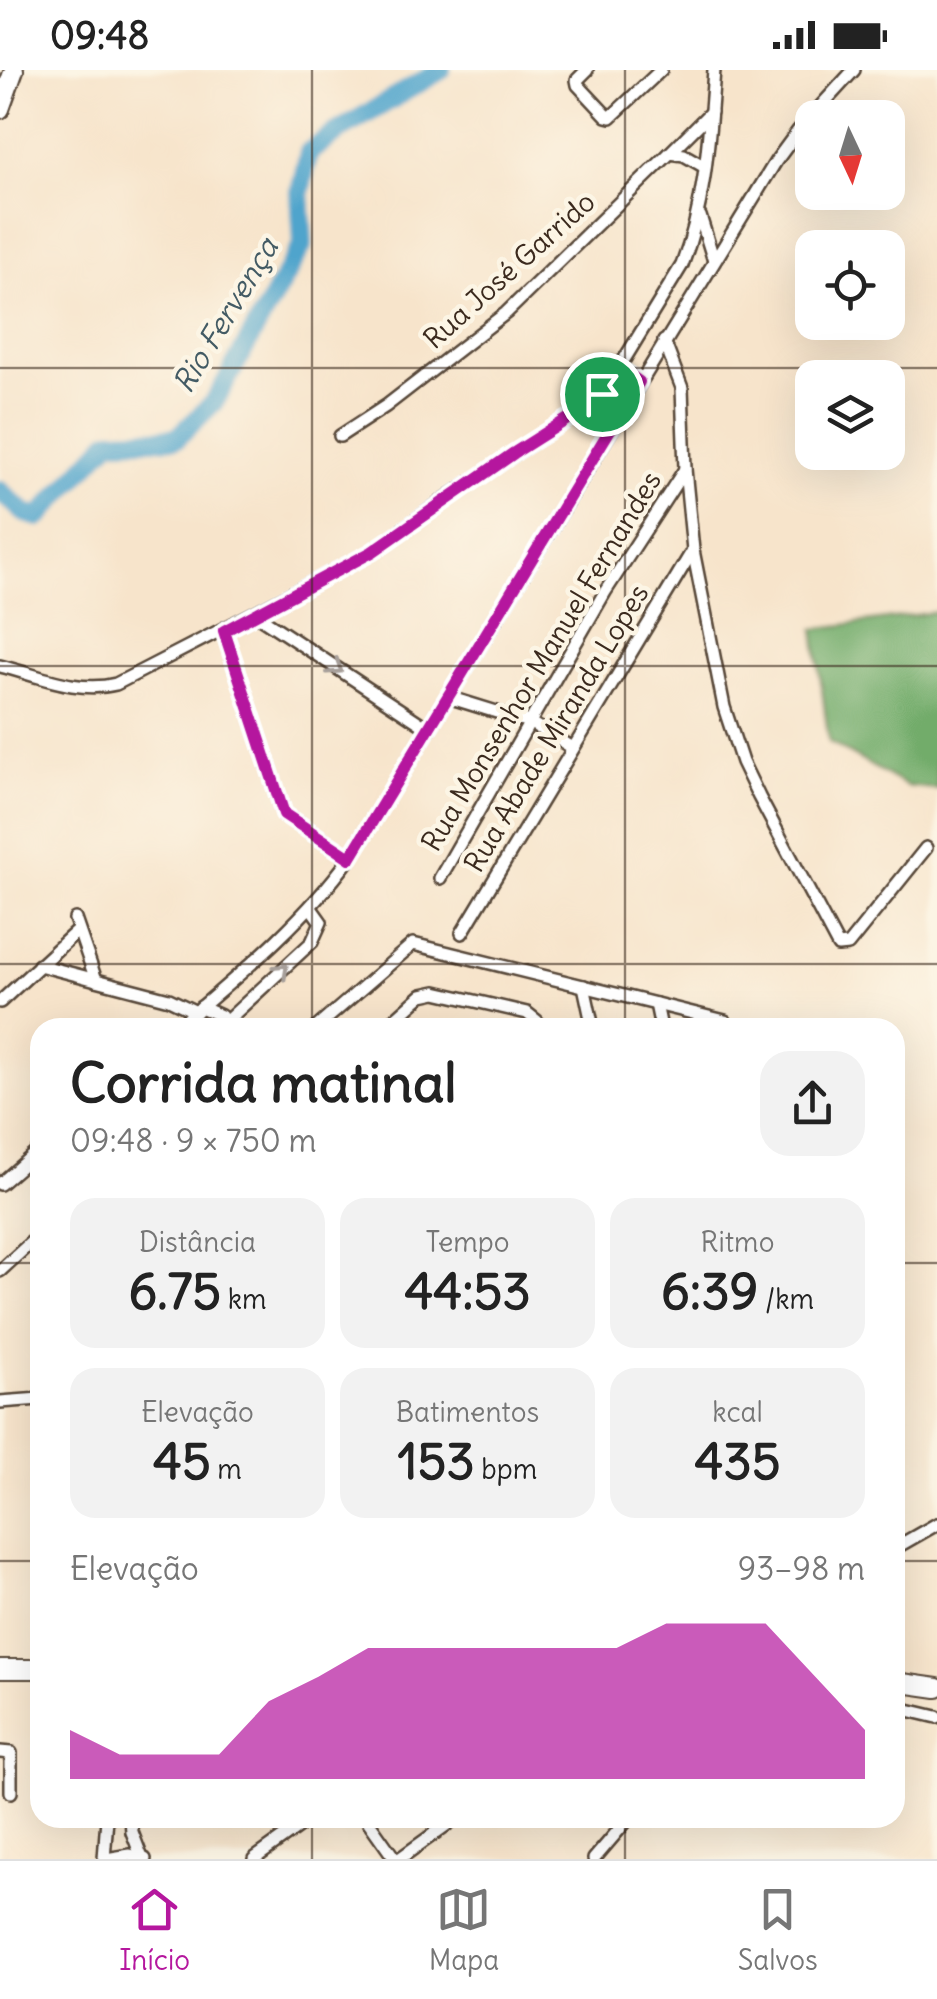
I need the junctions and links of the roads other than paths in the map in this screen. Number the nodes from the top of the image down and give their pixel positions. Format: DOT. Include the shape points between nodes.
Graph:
graph roads {
  1 [pos="14,70"];
  2 [pos="587,70"];
  3 [pos="661,70"];
  4 [pos="714,70"];
  5 [pos="854,70"];
  6 [pos="0,109"];
  7 [pos="710,112"];
  8 [pos="670,153"];
  9 [pos="705,167"];
  10 [pos="700,216"];
  11 [pos="714,261"];
  12 [pos="682,264"];
  13 [pos="702,280"];
  14 [pos="664,341"];
  15 [pos="619,368"];
  16 [pos="639,382"];
  17 [pos="602,394"];
  18 [pos="625,405"];
  19 [pos="340,436"];
  20 [pos="685,469"];
  21 [pos="694,550"];
  22 [pos="255,614"];
  23 [pos="224,631"];
  24 [pos="0,666"];
  25 [pos="448,698"];
  26 [pos="530,722"];
  27 [pos="429,730"];
  28 [pos="573,748"];
  29 [pos="926,848"];
  30 [pos="350,858"];
  31 [pos="440,878"];
  32 [pos="311,908"];
  33 [pos="462,933"];
  34 [pos="39,965"];
  35 [pos="96,980"];
  36 [pos="584,986"];
  37 [pos="216,996"];
  38 [pos="0,1002"];
  39 [pos="656,1004"];
  40 [pos="196,1016"];
  41 [pos="223,1018"];
  42 [pos="231,1018"];
  43 [pos="328,1018"];
  44 [pos="396,1018"];
  45 [pos="534,1018"];
  46 [pos="591,1018"];
  47 [pos="659,1018"];
  48 [pos="713,1018"];
  49 [pos="30,1158"];
  50 [pos="0,1184"];
  51 [pos="30,1243"];
  52 [pos="0,1271"];
  53 [pos="30,1400"];
  54 [pos="0,1402"];
  55 [pos="937,1524"];
  56 [pos="905,1542"];
  57 [pos="0,1669"];
  58 [pos="30,1669"];
  59 [pos="905,1683"];
  60 [pos="937,1688"];
  61 [pos="905,1710"];
  62 [pos="937,1717"];
  63 [pos="0,1752"];
  64 [pos="11,1792"];
  65 [pos="107,1828"];
  66 [pos="131,1828"];
  67 [pos="297,1828"];
  68 [pos="374,1828"];
  69 [pos="442,1828"];
  70 [pos="620,1828"];
  71 [pos="144,1858"];
  72 [pos="105,1859"];
  73 [pos="254,1859"];
  74 [pos="397,1859"];
  75 [pos="594,1859"];
  1 -- 6 [label="main road"];
  2 -- 3 [label="street" via="578,85 611,117"];
  4 -- 7 [label="street"];
  5 -- 11 [label="street" via="786,146"];
  7 -- 8 [label="street, Rua José Garrido"];
  7 -- 9 [label="street"];
  8 -- 9 [label="street"];
  8 -- 19 [label="street, Rua José Garrido" via="506,314"];
  9 -- 10 [label="street"];
  10 -- 11 [label="street"];
  10 -- 12 [label="street"];
  11 -- 13 [label="street"];
  12 -- 13 [label="street"];
  12 -- 15 [label="street"];
  13 -- 14 [label="street"];
  14 -- 16 [label="street"];
  14 -- 20 [label="street" via="682,388"];
  15 -- 16 [label="street"];
  15 -- 17 [label="street"];
  16 -- 18 [label="street"];
  17 -- 18 [label="street"];
  17 -- 22 [label="street" via="372,552"];
  18 -- 25 [label="street"];
  20 -- 21 [label="street"];
  20 -- 26 [label="street, Rua Monsenhor Manuel Fernandes"];
  21 -- 28 [label="street, Rua Abade Miranda Lopes"];
  21 -- 29 [label="street" via="712,656 742,762 838,946 848,946"];
  22 -- 23 [label="street"];
  22 -- 27 [label="street, one-way"];
  23 -- 24 [label="street" via="104,687"];
  23 -- 30 [label="street" via="284,814"];
  25 -- 26 [label="street"];
  25 -- 27 [label="street"];
  26 -- 28 [label="street"];
  26 -- 31 [label="street, Rua Monsenhor Manuel Fernandes"];
  27 -- 30 [label="street"];
  28 -- 33 [label="street, Rua Abade Miranda Lopes"];
  30 -- 32 [label="street"];
  32 -- 37 [label="street"];
  42 -- 32 [label="street, one-way" via="312,942 320,922"];
  34 -- 35 [label="street"];
  34 -- 35 [label="street" via="76,924"];
  34 -- 38 [label="street"];
  35 -- 40 [label="street" via="169,1000"];
  36 -- 39 [label="street"];
  36 -- 43 [label="street" via="414,944"];
  36 -- 46 [label="street"];
  37 -- 40 [label="street"];
  37 -- 41 [label="street"];
  39 -- 47 [label="street"];
  39 -- 48 [label="street"];
  44 -- 45 [label="street" via="422,995 436,992"];
  49 -- 50 [label="street"];
  51 -- 52 [label="street"];
  53 -- 54 [label="street"];
  55 -- 56 [label="street"];
  57 -- 58 [label="main road"];
  59 -- 60 [label="main road"];
  61 -- 62 [label="street"];
  63 -- 64 [label="street" via="11,1752"];
  65 -- 72 [label="street"];
  66 -- 71 [label="street"];
  67 -- 73 [label="street"];
  68 -- 74 [label="street"];
  69 -- 74 [label="street"];
  70 -- 75 [label="street"];
  71 -- 72 [label="street"];
}
